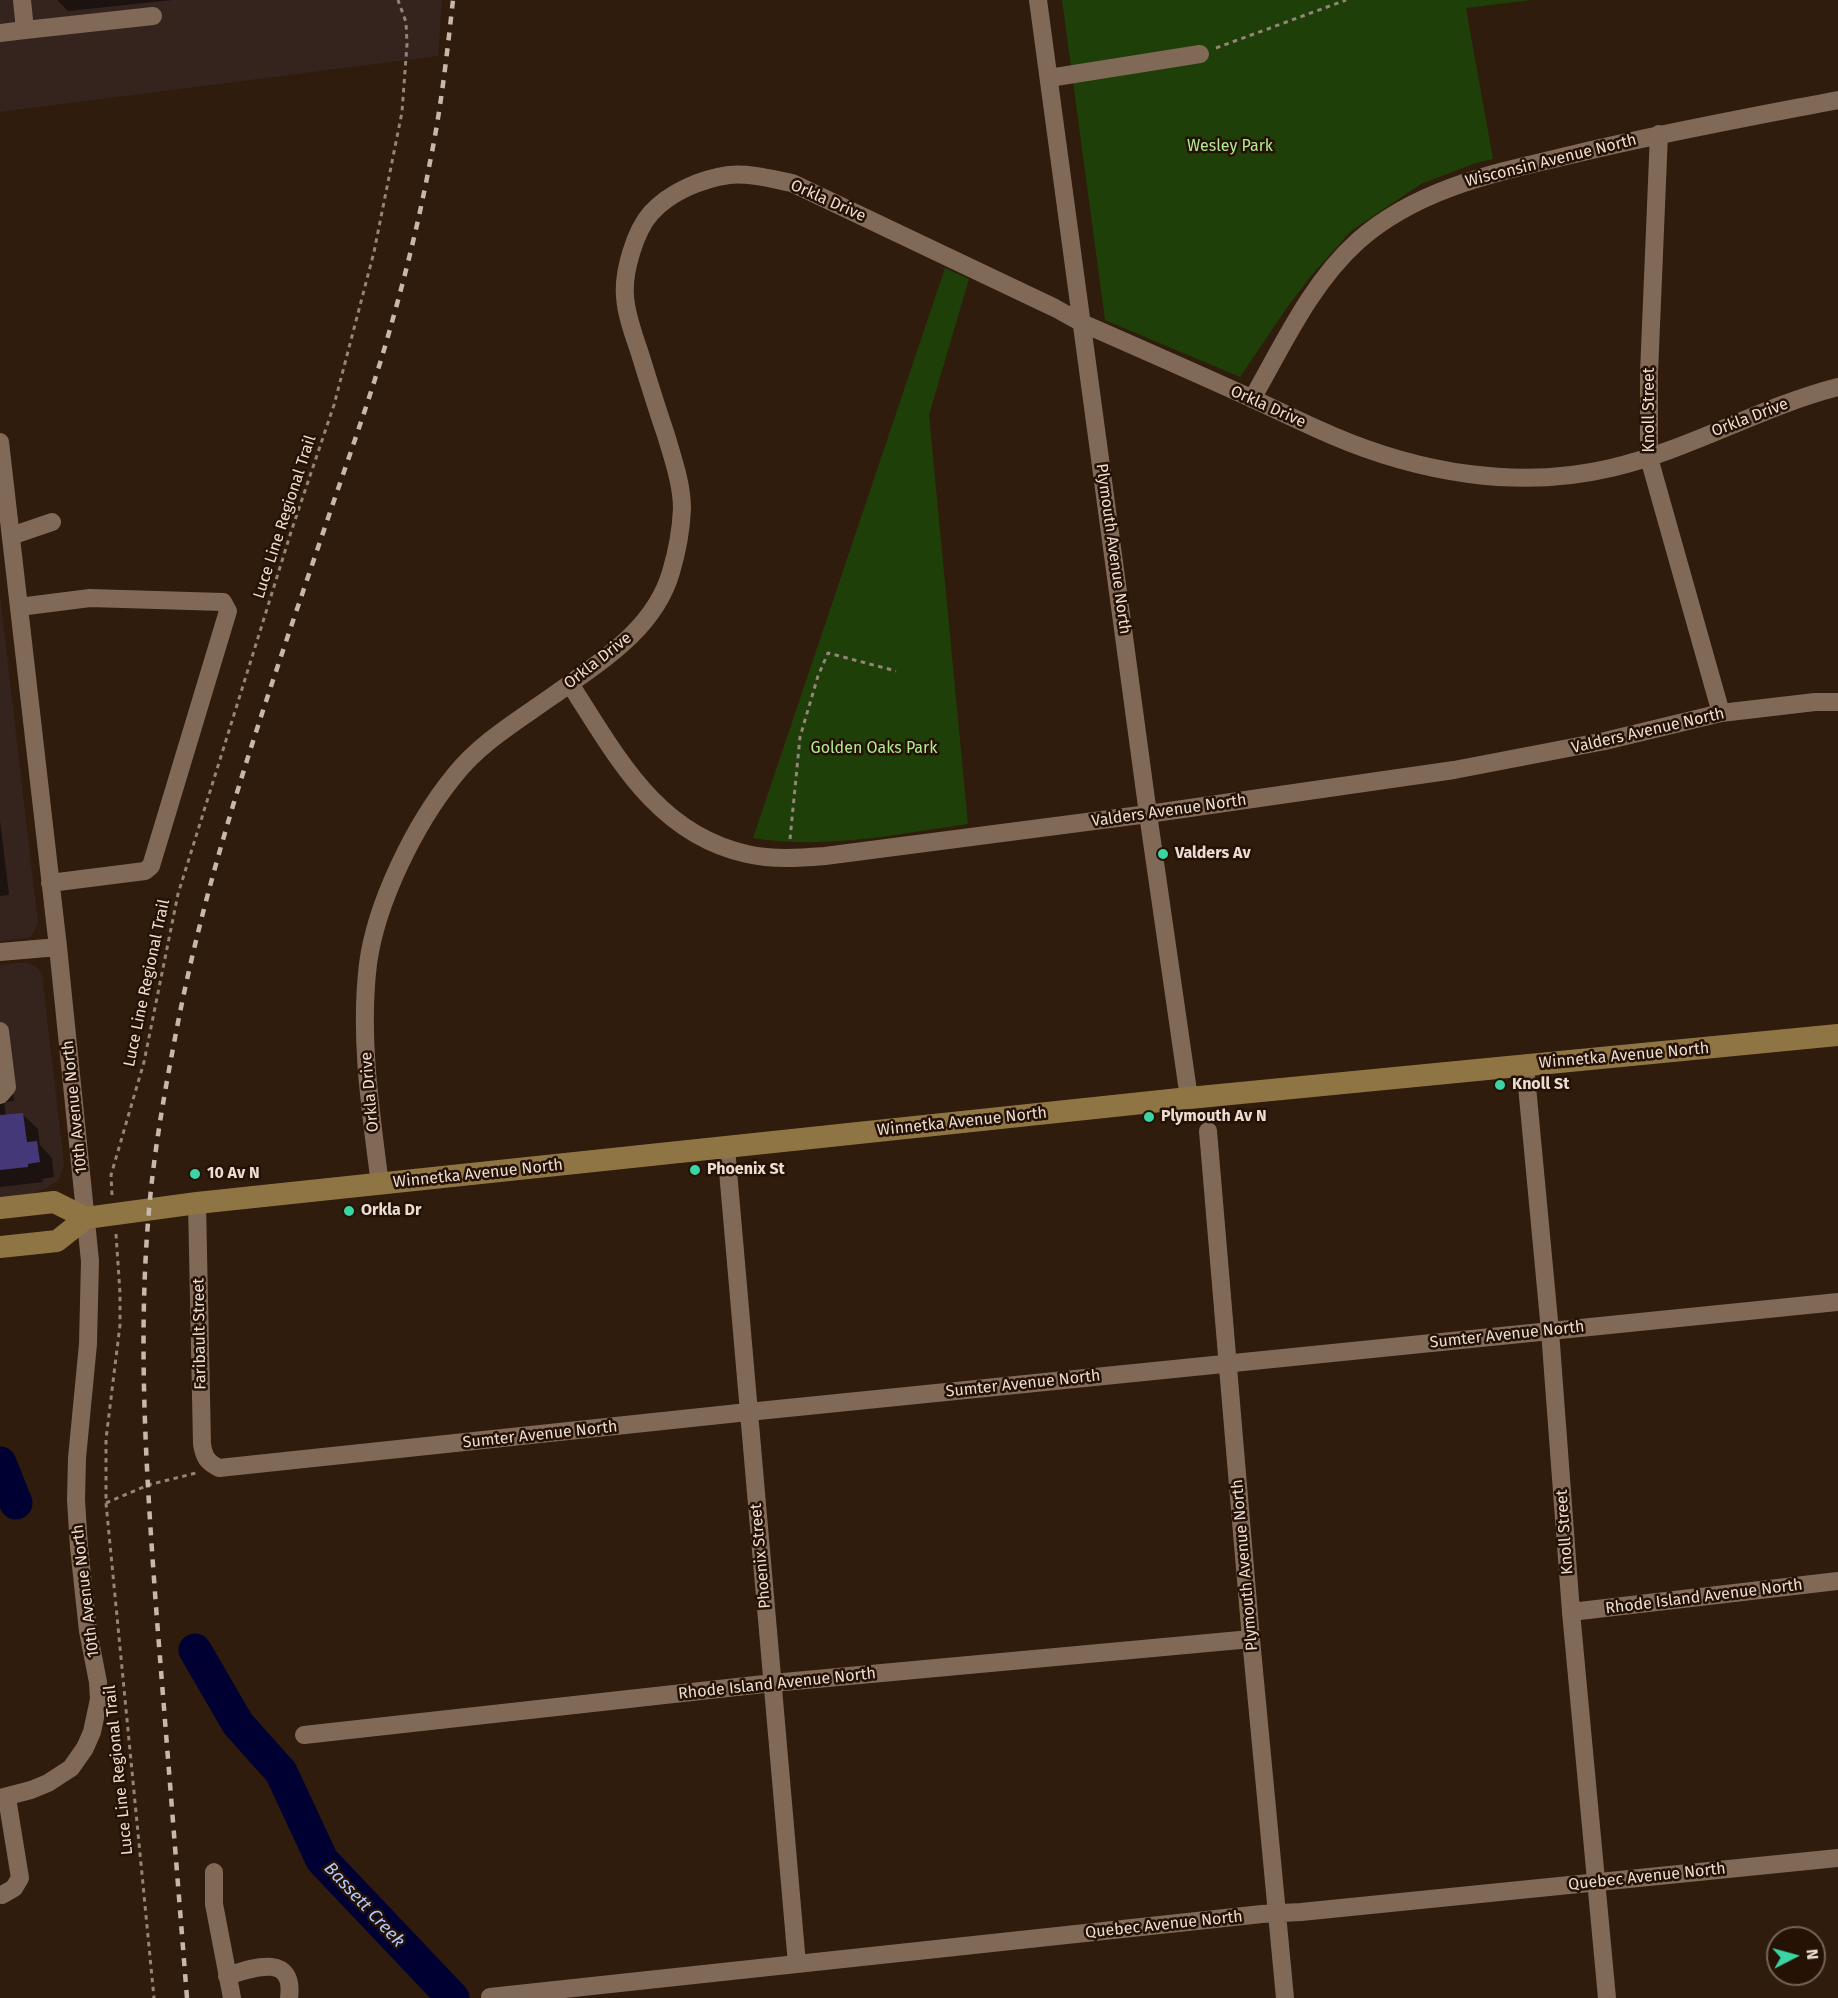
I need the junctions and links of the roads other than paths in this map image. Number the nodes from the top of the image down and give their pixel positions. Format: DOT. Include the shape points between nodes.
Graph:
graph roads {
  1 [pos="22,0"];
  2 [pos="1038,0"];
  3 [pos="153,16"];
  4 [pos="25,30"];
  5 [pos="0,33"];
  6 [pos="1200,54"];
  7 [pos="1049,78"];
  8 [pos="1838,100"];
  9 [pos="1659,134"];
  10 [pos="1082,323"];
  11 [pos="1838,387"];
  12 [pos="1252,399"];
  13 [pos="0,442"];
  14 [pos="1649,458"];
  15 [pos="52,522"];
  16 [pos="11,536"];
  17 [pos="19,607"];
  18 [pos="570,684"];
  19 [pos="1838,702"];
  20 [pos="1721,713"];
  21 [pos="1148,814"];
  22 [pos="50,883"];
  23 [pos="58,947"];
  24 [pos="0,952"];
  25 [pos="0,1030"];
  26 [pos="1838,1035"];
  27 [pos="1525,1065"];
  28 [pos="0,1095"];
  29 [pos="1189,1098"];
  30 [pos="1208,1131"];
  31 [pos="726,1148"];
  32 [pos="380,1185"];
  33 [pos="197,1203"];
  34 [pos="0,1208"];
  35 [pos="86,1218"];
  36 [pos="0,1247"];
  37 [pos="1838,1302"];
  38 [pos="1550,1331"];
  39 [pos="1228,1363"];
  40 [pos="748,1412"];
  41 [pos="210,1464"];
  42 [pos="1838,1581"];
  43 [pos="1571,1612"];
  44 [pos="1251,1639"];
  45 [pos="773,1683"];
  46 [pos="304,1735"];
  47 [pos="4,1798"];
  48 [pos="1838,1858"];
  49 [pos="214,1872"];
  50 [pos="1597,1882"];
  51 [pos="2,1895"];
  52 [pos="1277,1914"];
  53 [pos="796,1964"];
  54 [pos="227,1976"];
  55 [pos="490,1997"];
  56 [pos="232,1998"];
  57 [pos="289,1998"];
  58 [pos="1285,1998"];
  59 [pos="1607,1998"];
  1 -- 4 [label="street"];
  2 -- 7 [label="street, Plymouth Avenue North"];
  3 -- 4 [label="street"];
  4 -- 5 [label="street"];
  6 -- 7 [label="street"];
  7 -- 10 [label="street, Plymouth Avenue North"];
  8 -- 9 [label="street, Wisconsin Avenue North"];
  9 -- 12 [label="street, Wisconsin Avenue North" via="1481,177 1426,196 1396,213 1358,241 1323,280"];
  9 -- 14 [label="street, Knoll Street"];
  10 -- 12 [label="street, Orkla Drive"];
  10 -- 18 [label="street, Orkla Drive" via="792,183 731,175 700,182 674,195 650,214 637,237 627,266 625,297 676,470 682,507 679,538 671,574 644,621 624,643"];
  10 -- 21 [label="street, Plymouth Avenue North"];
  11 -- 14 [label="street, Orkla Drive"];
  12 -- 14 [label="street, Orkla Drive" via="1386,456 1441,470 1505,478 1565,477"];
  13 -- 16 [label="street, 10th Avenue North"];
  14 -- 20 [label="street, Knoll Street"];
  15 -- 16 [label="street"];
  16 -- 17 [label="street, 10th Avenue North"];
  17 -- 22 [label="street, 10th Avenue North"];
  17 -- 22 [label="street" via="90,598 223,602 228,611 151,866 145,872"];
  18 -- 21 [label="street, Valders Avenue North" via="646,796 676,822 710,842 747,854 787,859 836,855"];
  18 -- 32 [label="street, Orkla Drive" via="493,738 454,775 424,818 381,911 369,961 365,1012 366,1064"];
  19 -- 20 [label="street, Valders Avenue North"];
  20 -- 21 [label="street, Valders Avenue North" via="1487,764"];
  21 -- 29 [label="street, Plymouth Avenue North"];
  22 -- 23 [label="street, 10th Avenue North"];
  23 -- 24 [label="street"];
  23 -- 35 [label="street, 10th Avenue North"];
  25 -- 28 [label="street" via="7,1087"];
  26 -- 27 [label="main road, Winnetka Avenue North"];
  27 -- 29 [label="main road, Winnetka Avenue North"];
  27 -- 38 [label="street, Knoll Street"];
  29 -- 31 [label="main road, Winnetka Avenue North"];
  30 -- 39 [label="street, Plymouth Avenue North"];
  31 -- 32 [label="main road, Winnetka Avenue North"];
  31 -- 40 [label="street, Phoenix Street"];
  32 -- 33 [label="main road, Winnetka Avenue North"];
  33 -- 35 [label="main road, Winnetka Avenue North"];
  33 -- 41 [label="street, Faribault Street" via="202,1444"];
  34 -- 35 [label="main road" via="54,1202"];
  35 -- 36 [label="main road" via="57,1241"];
  35 -- 47 [label="street, 10th Avenue North" via="90,1304 76,1500 78,1547 99,1699 92,1732 71,1768 48,1783"];
  37 -- 38 [label="street, Sumter Avenue North"];
  38 -- 39 [label="street, Sumter Avenue North"];
  38 -- 43 [label="street, Knoll Street"];
  39 -- 40 [label="street, Sumter Avenue North"];
  39 -- 44 [label="street, Plymouth Avenue North"];
  40 -- 41 [label="street, Sumter Avenue North" via="229,1469"];
  40 -- 45 [label="street, Phoenix Street"];
  42 -- 43 [label="street, Rhode Island Avenue North"];
  43 -- 50 [label="street, Knoll Street"];
  44 -- 45 [label="street, Rhode Island Avenue North"];
  44 -- 52 [label="street, Plymouth Avenue North"];
  45 -- 46 [label="street, Rhode Island Avenue North"];
  45 -- 53 [label="street, Phoenix Street"];
  47 -- 51 [label="street" via="20,1878 14,1888"];
  48 -- 50 [label="street, Quebec Avenue North"];
  49 -- 54 [label="street" via="214,1904"];
  50 -- 52 [label="street, Quebec Avenue North"];
  50 -- 59 [label="street, Knoll Street"];
  52 -- 53 [label="street, Quebec Avenue North"];
  52 -- 58 [label="street, Plymouth Avenue North"];
  53 -- 55 [label="street, Quebec Avenue North"];
  54 -- 56 [label="street"];
  54 -- 57 [label="street" via="262,1965 274,1967 283,1971"];
}
